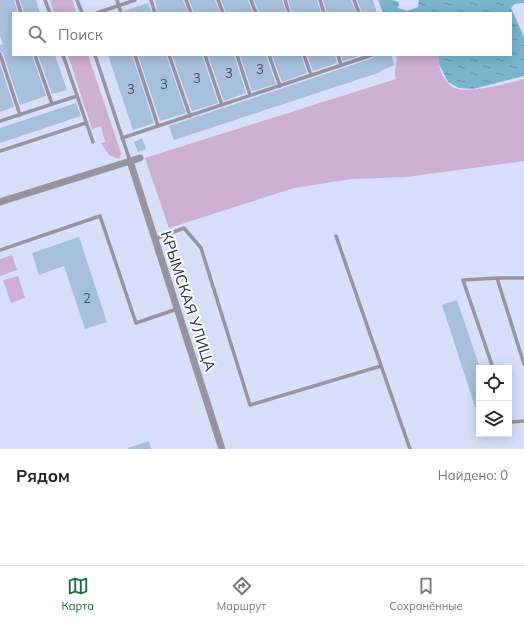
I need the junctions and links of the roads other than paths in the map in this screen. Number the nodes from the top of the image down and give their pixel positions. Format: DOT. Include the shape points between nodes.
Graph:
graph roads {
  1 [pos="17,0"];
  2 [pos="45,0"];
  3 [pos="77,0"];
  4 [pos="117,0"];
  5 [pos="135,0"];
  6 [pos="151,0"];
  7 [pos="186,0"];
  8 [pos="218,0"];
  9 [pos="251,0"];
  10 [pos="285,0"];
  11 [pos="320,0"];
  12 [pos="354,0"];
  13 [pos="119,6"];
  14 [pos="21,12"];
  15 [pos="50,12"];
  16 [pos="82,12"];
  17 [pos="99,12"];
  18 [pos="121,12"];
  19 [pos="155,12"];
  20 [pos="191,12"];
  21 [pos="223,12"];
  22 [pos="256,12"];
  23 [pos="289,12"];
  24 [pos="324,12"];
  25 [pos="359,12"];
  26 [pos="0,54"];
  27 [pos="35,56"];
  28 [pos="63,56"];
  29 [pos="95,56"];
  30 [pos="135,56"];
  31 [pos="169,56"];
  32 [pos="205,56"];
  33 [pos="237,56"];
  34 [pos="269,56"];
  35 [pos="304,56"];
  36 [pos="338,56"];
  37 [pos="369,56"];
  38 [pos="341,65"];
  39 [pos="311,75"];
  40 [pos="280,86"];
  41 [pos="250,95"];
  42 [pos="77,96"];
  43 [pos="52,104"];
  44 [pos="222,105"];
  45 [pos="20,115"];
  46 [pos="190,116"];
  47 [pos="0,121"];
  48 [pos="86,123"];
  49 [pos="158,126"];
  50 [pos="122,138"];
  51 [pos="93,142"];
  52 [pos="0,152"];
  53 [pos="140,158"];
  54 [pos="130,161"];
  55 [pos="0,202"];
  56 [pos="336,236"];
  57 [pos="155,239"];
  58 [pos="0,250"];
  59 [pos="497,278"];
  60 [pos="524,278"];
  61 [pos="177,310"];
  62 [pos="524,364"];
  63 [pos="492,365"];
  64 [pos="381,366"];
  65 [pos="524,421"];
  66 [pos="512,422"];
  67 [pos="222,449"];
  68 [pos="410,449"];
  1 -- 14 [label="lane"];
  2 -- 15 [label="lane"];
  3 -- 16 [label="lane"];
  4 -- 13 [label="lane"];
  5 -- 13 [label="lane"];
  6 -- 19 [label="lane"];
  7 -- 20 [label="lane"];
  8 -- 21 [label="lane"];
  9 -- 22 [label="lane"];
  10 -- 23 [label="lane"];
  11 -- 24 [label="lane"];
  12 -- 25 [label="lane"];
  13 -- 17 [label="lane"];
  13 -- 18 [label="lane"];
  26 -- 45 [label="lane"];
  27 -- 43 [label="lane"];
  28 -- 42 [label="lane"];
  29 -- 50 [label="lane"];
  30 -- 49 [label="lane"];
  31 -- 46 [label="lane"];
  32 -- 44 [label="lane"];
  33 -- 41 [label="lane"];
  34 -- 40 [label="lane"];
  35 -- 39 [label="lane"];
  36 -- 38 [label="lane"];
  37 -- 38 [label="lane"];
  38 -- 39 [label="lane"];
  39 -- 40 [label="lane"];
  40 -- 41 [label="lane"];
  41 -- 44 [label="lane"];
  42 -- 43 [label="lane"];
  42 -- 48 [label="lane"];
  43 -- 45 [label="lane"];
  44 -- 46 [label="lane"];
  45 -- 47 [label="lane"];
  46 -- 49 [label="lane"];
  48 -- 51 [label="lane"];
  48 -- 52 [label="lane"];
  49 -- 50 [label="lane"];
  50 -- 54 [label="lane"];
  53 -- 54 [label="street"];
  54 -- 55 [label="street"];
  54 -- 57 [label="street, КРЫМСКАЯ УЛИЦА"];
  56 -- 64 [label="lane"];
  57 -- 61 [label="street, КРЫМСКАЯ УЛИЦА"];
  57 -- 64 [label="lane" via="184,228 201,248 250,405"];
  58 -- 61 [label="lane" via="100,216 136,323"];
  59 -- 60 [label="lane"];
  59 -- 62 [label="lane"];
  59 -- 63 [label="lane" via="463,280"];
  61 -- 67 [label="street, КРЫМСКАЯ УЛИЦА"];
  64 -- 68 [label="lane"];
  65 -- 66 [label="lane"];
}
